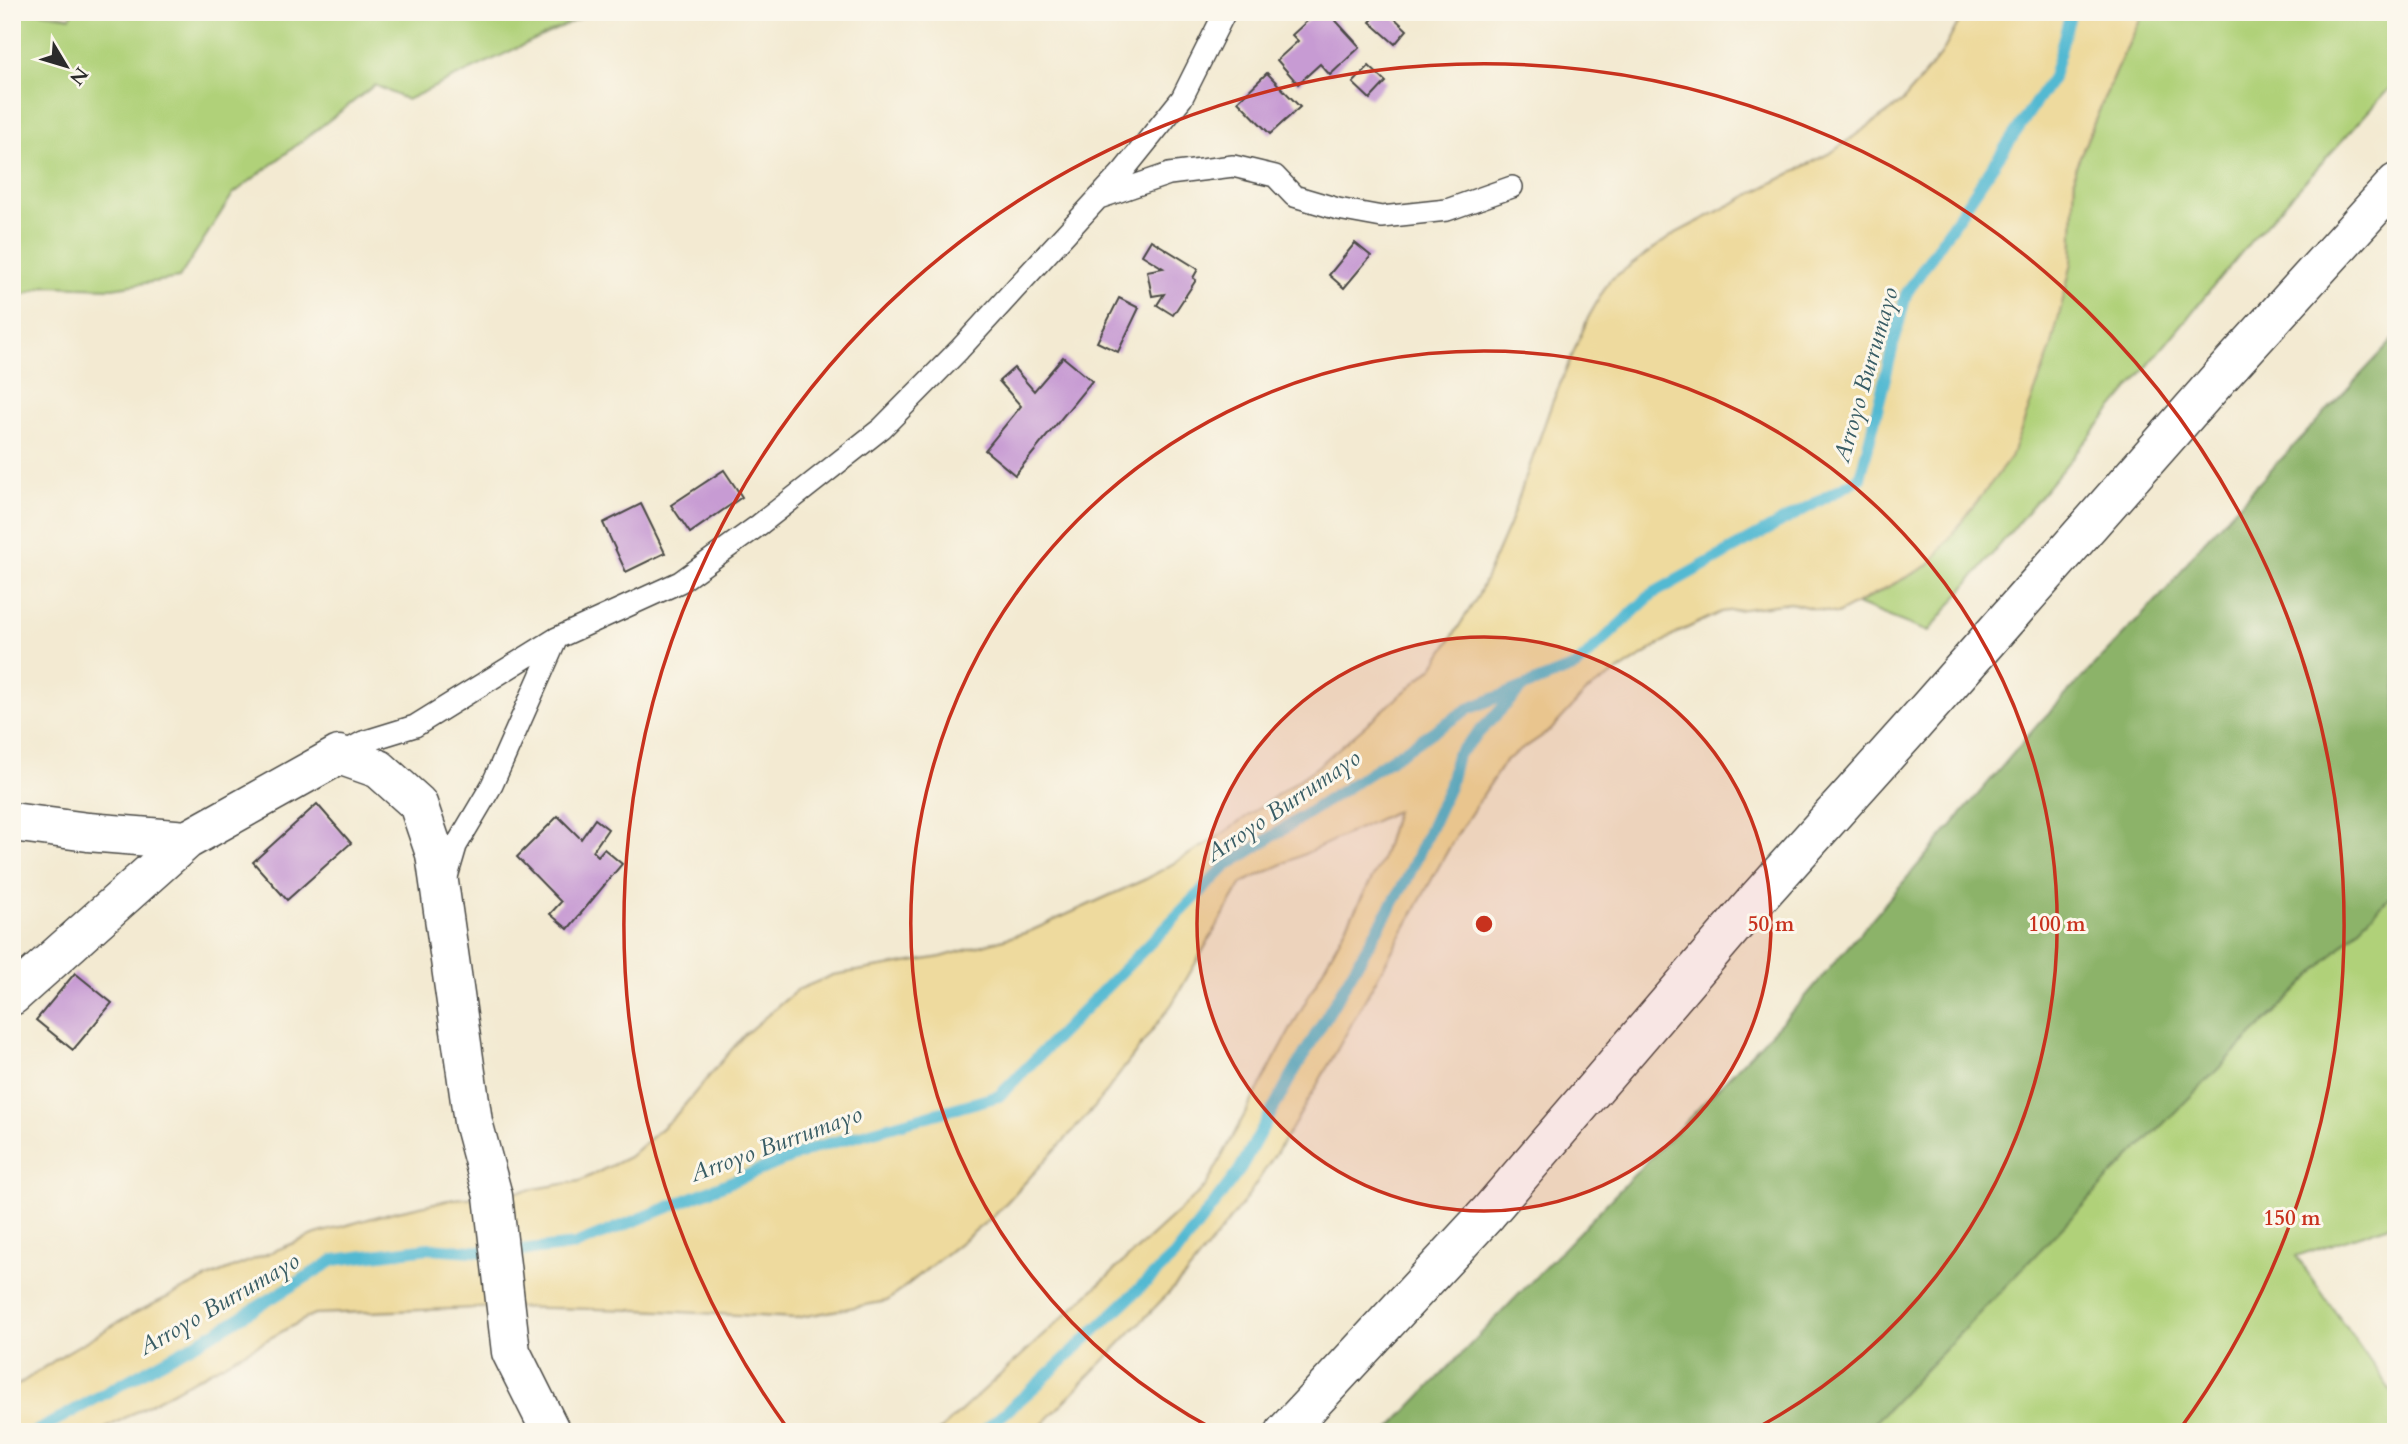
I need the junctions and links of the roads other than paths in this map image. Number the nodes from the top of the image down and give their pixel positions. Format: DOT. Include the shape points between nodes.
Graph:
graph roads {
  1 [pos="1225,12"];
  2 [pos="2396,183"];
  3 [pos="1512,187"];
  4 [pos="1097,199"];
  5 [pos="558,638"];
  6 [pos="339,755"];
  7 [pos="12,822"];
  8 [pos="187,840"];
  9 [pos="441,897"];
  10 [pos="12,996"];
  11 [pos="551,1432"];
  12 [pos="1284,1432"];
  1 -- 4 [label="lane" via="1182,97"];
  2 -- 12 [label="street" via="1757,898 1488,1213"];
  3 -- 4 [label="lane" via="1447,210 1382,217 1294,196 1275,176 1233,166 1169,174"];
  4 -- 5 [label="lane" via="882,428 680,582"];
  5 -- 6 [label="lane" via="415,726 363,742"];
  5 -- 9 [label="lane" via="492,785 456,846"];
  6 -- 8 [label="street"];
  6 -- 9 [label="street" via="379,769 418,804 435,855"];
  7 -- 8 [label="street"];
  8 -- 10 [label="street"];
  9 -- 11 [label="street" via="473,1122 494,1196 511,1352"];
}
